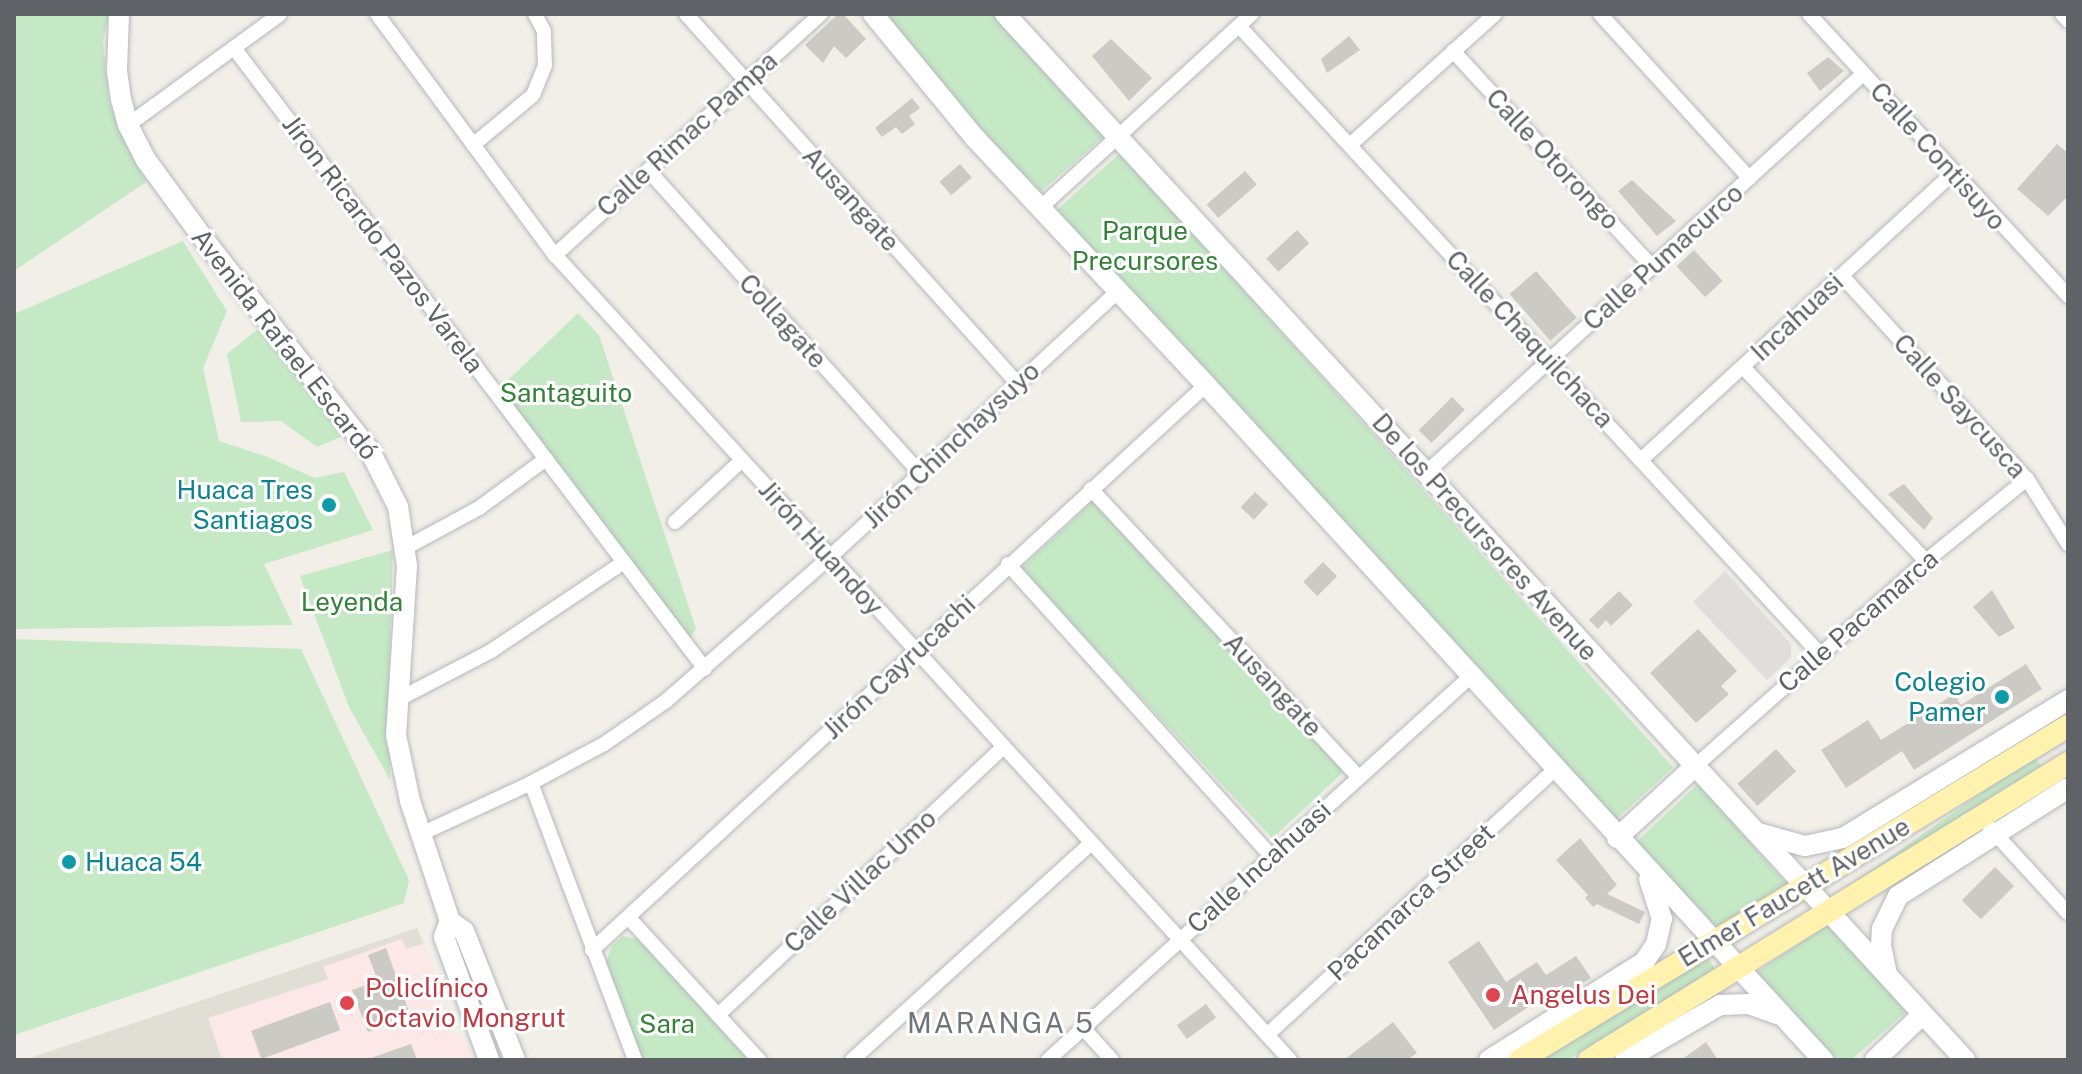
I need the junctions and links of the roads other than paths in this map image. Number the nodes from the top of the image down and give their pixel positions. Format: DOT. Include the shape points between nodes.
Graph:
graph roads {
  1 [pos="119,14"];
  2 [pos="280,14"];
  3 [pos="377,14"];
  4 [pos="535,14"];
  5 [pos="686,14"];
  6 [pos="821,14"];
  7 [pos="873,14"];
  8 [pos="1005,14"];
  9 [pos="1252,14"];
  10 [pos="1495,14"];
  11 [pos="1600,14"];
  12 [pos="2062,14"];
  13 [pos="1816,16"];
  14 [pos="2068,21"];
  15 [pos="1239,26"];
  16 [pos="234,48"];
  17 [pos="1453,51"];
  18 [pos="1863,74"];
  19 [pos="744,82"];
  20 [pos="128,125"];
  21 [pos="1119,136"];
  22 [pos="473,145"];
  23 [pos="1350,145"];
  24 [pos="648,170"];
  25 [pos="1952,174"];
  26 [pos="1749,178"];
  27 [pos="1040,208"];
  28 [pos="555,255"];
  29 [pos="1652,267"];
  30 [pos="1842,276"];
  31 [pos="1119,290"];
  32 [pos="2068,296"];
  33 [pos="1549,361"];
  34 [pos="1743,367"];
  35 [pos="1017,383"];
  36 [pos="1206,385"];
  37 [pos="546,459"];
  38 [pos="1642,459"];
  39 [pos="741,461"];
  40 [pos="919,472"];
  41 [pos="1427,472"];
  42 [pos="2027,479"];
  43 [pos="1091,489"];
  44 [pos="675,522"];
  45 [pos="2068,544"];
  46 [pos="407,547"];
  47 [pos="830,557"];
  48 [pos="1926,561"];
  49 [pos="624,562"];
  50 [pos="1008,564"];
  51 [pos="917,652"];
  52 [pos="1820,654"];
  53 [pos="705,669"];
  54 [pos="1471,676"];
  55 [pos="397,700"];
  56 [pos="2068,700"];
  57 [pos="2068,726"];
  58 [pos="2045,741"];
  59 [pos="1003,747"];
  60 [pos="1693,768"];
  61 [pos="1555,769"];
  62 [pos="2066,773"];
  63 [pos="1358,776"];
  64 [pos="531,783"];
  65 [pos="1988,825"];
  66 [pos="1752,831"];
  67 [pos="423,833"];
  68 [pos="1617,838"];
  69 [pos="1091,843"];
  70 [pos="1271,856"];
  71 [pos="1637,859"];
  72 [pos="1804,886"];
  73 [pos="1828,913"];
  74 [pos="2068,913"];
  75 [pos="629,918"];
  76 [pos="450,921"];
  77 [pos="1180,940"];
  78 [pos="1713,941"];
  79 [pos="592,950"];
  80 [pos="1738,969"];
  81 [pos="1889,977"];
  82 [pos="1609,994"];
  83 [pos="1923,1014"];
  84 [pos="718,1015"];
  85 [pos="1788,1022"];
  86 [pos="1083,1028"];
  87 [pos="1267,1035"];
  88 [pos="1633,1058"];
  89 [pos="489,1060"];
  90 [pos="515,1060"];
  91 [pos="635,1060"];
  92 [pos="759,1060"];
  93 [pos="852,1060"];
  94 [pos="1048,1060"];
  95 [pos="1112,1060"];
  96 [pos="1290,1060"];
  97 [pos="1489,1060"];
  98 [pos="1520,1060"];
  99 [pos="1589,1060"];
  100 [pos="1823,1060"];
  101 [pos="1875,1060"];
  102 [pos="1965,1060"];
  1 -- 20 [label="main road, Avenida Rafael Escardó" via="117,71"];
  2 -- 16 [label="street"];
  3 -- 22 [label="street, Jirón Huandoy"];
  4 -- 22 [label="street" via="544,31 545,66 533,95"];
  5 -- 19 [label="street, Ausangate"];
  6 -- 19 [label="street, Calle Rimac Pampa"];
  7 -- 27 [label="main road" via="937,95"];
  8 -- 21 [label="main road, De los Precursores Avenue"];
  9 -- 15 [label="street"];
  10 -- 17 [label="street"];
  11 -- 26 [label="street"];
  12 -- 14 [label="street"];
  13 -- 18 [label="street, Calle Contisuyo"];
  15 -- 21 [label="street"];
  15 -- 23 [label="street, Calle Chaquilchaca"];
  16 -- 20 [label="street"];
  16 -- 37 [label="street, Jíron Ricardo Pazos Varela"];
  17 -- 23 [label="street"];
  17 -- 29 [label="street, Calle Otorongo"];
  18 -- 25 [label="street, Calle Contisuyo"];
  18 -- 26 [label="street, Calle Pumacurco"];
  19 -- 24 [label="street, Calle Rimac Pampa"];
  19 -- 35 [label="street, Ausangate"];
  20 -- 46 [label="main road, Avenida Rafael Escardó" via="170,196 370,451 398,507"];
  21 -- 27 [label="street"];
  21 -- 41 [label="main road, De los Precursores Avenue"];
  22 -- 28 [label="street, Jirón Huandoy"];
  23 -- 33 [label="street, Calle Chaquilchaca"];
  24 -- 28 [label="street, Calle Rimac Pampa"];
  24 -- 40 [label="street, Collagate"];
  25 -- 30 [label="street, Incahuasi"];
  25 -- 32 [label="street, Calle Contisuyo"];
  26 -- 29 [label="street, Calle Pumacurco"];
  27 -- 31 [label="main road"];
  28 -- 39 [label="street, Jirón Huandoy"];
  29 -- 33 [label="street, Calle Pumacurco"];
  30 -- 34 [label="street, Incahuasi"];
  30 -- 42 [label="street, Calle Saycusca"];
  31 -- 35 [label="street, Jirón Chinchaysuyo"];
  31 -- 36 [label="main road"];
  33 -- 38 [label="street, Calle Chaquilchaca"];
  33 -- 41 [label="street, Calle Pumacurco"];
  34 -- 38 [label="street, Incahuasi"];
  34 -- 48 [label="street"];
  35 -- 40 [label="street, Jirón Chinchaysuyo"];
  36 -- 43 [label="street, Jirón Cayrucachi"];
  36 -- 54 [label="main road"];
  37 -- 46 [label="street" via="479,508"];
  37 -- 49 [label="street, Jíron Ricardo Pazos Varela"];
  38 -- 52 [label="street, Calle Chaquilchaca"];
  39 -- 44 [label="street"];
  39 -- 47 [label="street, Jirón Huandoy"];
  40 -- 47 [label="street, Jirón Chinchaysuyo"];
  41 -- 60 [label="main road, De los Precursores Avenue"];
  42 -- 45 [label="street, Calle Saycusca"];
  42 -- 48 [label="street, Calle Pacamarca"];
  43 -- 50 [label="street, Jirón Cayrucachi"];
  43 -- 63 [label="street, Ausangate"];
  46 -- 55 [label="main road, Avenida Rafael Escardó"];
  47 -- 51 [label="street, Jirón Huandoy"];
  47 -- 53 [label="street, Jirón Chinchaysuyo"];
  48 -- 52 [label="street, Calle Pacamarca"];
  49 -- 53 [label="street, Jíron Ricardo Pazos Varela"];
  49 -- 55 [label="street" via="514,637"];
  50 -- 51 [label="street, Jirón Cayrucachi"];
  50 -- 70 [label="street"];
  51 -- 59 [label="street, Jirón Huandoy"];
  51 -- 75 [label="street, Jirón Cayrucachi"];
  52 -- 60 [label="street, Calle Pacamarca"];
  53 -- 64 [label="street, Jirón Chinchaysuyo" via="604,744"];
  54 -- 61 [label="main road"];
  54 -- 63 [label="street, Calle Incahuasi"];
  55 -- 67 [label="main road, Avenida Rafael Escardó" via="400,765"];
  56 -- 66 [label="main road, Elmer Faucett Avenue" via="1843,838 1805,846"];
  57 -- 58 [label="main road, Elmer Faucett Avenue"];
  58 -- 62 [label="main road"];
  58 -- 72 [label="main road, Elmer Faucett Avenue"];
  59 -- 69 [label="street, Jirón Huandoy"];
  59 -- 84 [label="street, Calle Villac Umo"];
  60 -- 66 [label="main road, De los Precursores Avenue"];
  60 -- 68 [label="main road"];
  61 -- 68 [label="main road"];
  61 -- 87 [label="street, Pacamarca Street"];
  62 -- 65 [label="main road, Elmer Faucett Avenue"];
  63 -- 70 [label="street, Calle Incahuasi"];
  64 -- 67 [label="street, Jirón Chinchaysuyo"];
  64 -- 79 [label="street"];
  65 -- 73 [label="main road, Elmer Faucett Avenue"];
  65 -- 74 [label="street"];
  65 -- 81 [label="main road, Elmer Faucett Avenue" via="1898,896 1882,929"];
  66 -- 72 [label="main road, De los Precursores Avenue"];
  67 -- 76 [label="main road, Avenida Rafael Escardó"];
  68 -- 71 [label="main road"];
  69 -- 77 [label="street, Jirón Huandoy"];
  69 -- 93 [label="street"];
  70 -- 77 [label="street, Calle Incahuasi"];
  71 -- 78 [label="main road"];
  71 -- 82 [label="main road, Elmer Faucett Avenue" via="1656,893 1660,931 1644,962"];
  72 -- 73 [label="main road, De los Precursores Avenue"];
  72 -- 78 [label="main road, Elmer Faucett Avenue"];
  73 -- 80 [label="main road, Elmer Faucett Avenue"];
  73 -- 81 [label="main road, De los Precursores Avenue"];
  75 -- 79 [label="street, Jirón Cayrucachi"];
  75 -- 84 [label="street"];
  76 -- 89 [label="main road" via="444,937"];
  76 -- 90 [label="main road" via="464,931"];
  77 -- 86 [label="street, Calle Incahuasi"];
  77 -- 87 [label="street, Jirón Huandoy"];
  78 -- 80 [label="main road"];
  78 -- 82 [label="main road, Elmer Faucett Avenue"];
  79 -- 91 [label="street"];
  80 -- 85 [label="main road"];
  80 -- 99 [label="main road, Elmer Faucett Avenue"];
  81 -- 83 [label="main road, De los Precursores Avenue"];
  82 -- 97 [label="main road, Elmer Faucett Avenue"];
  82 -- 98 [label="main road, Elmer Faucett Avenue"];
  83 -- 101 [label="main road"];
  83 -- 102 [label="main road, De los Precursores Avenue"];
  84 -- 92 [label="street"];
  85 -- 88 [label="main road" via="1763,1008 1720,1005"];
  85 -- 100 [label="main road"];
  86 -- 94 [label="street, Calle Incahuasi"];
  86 -- 95 [label="street"];
  87 -- 96 [label="street, Jirón Huandoy"];
}
